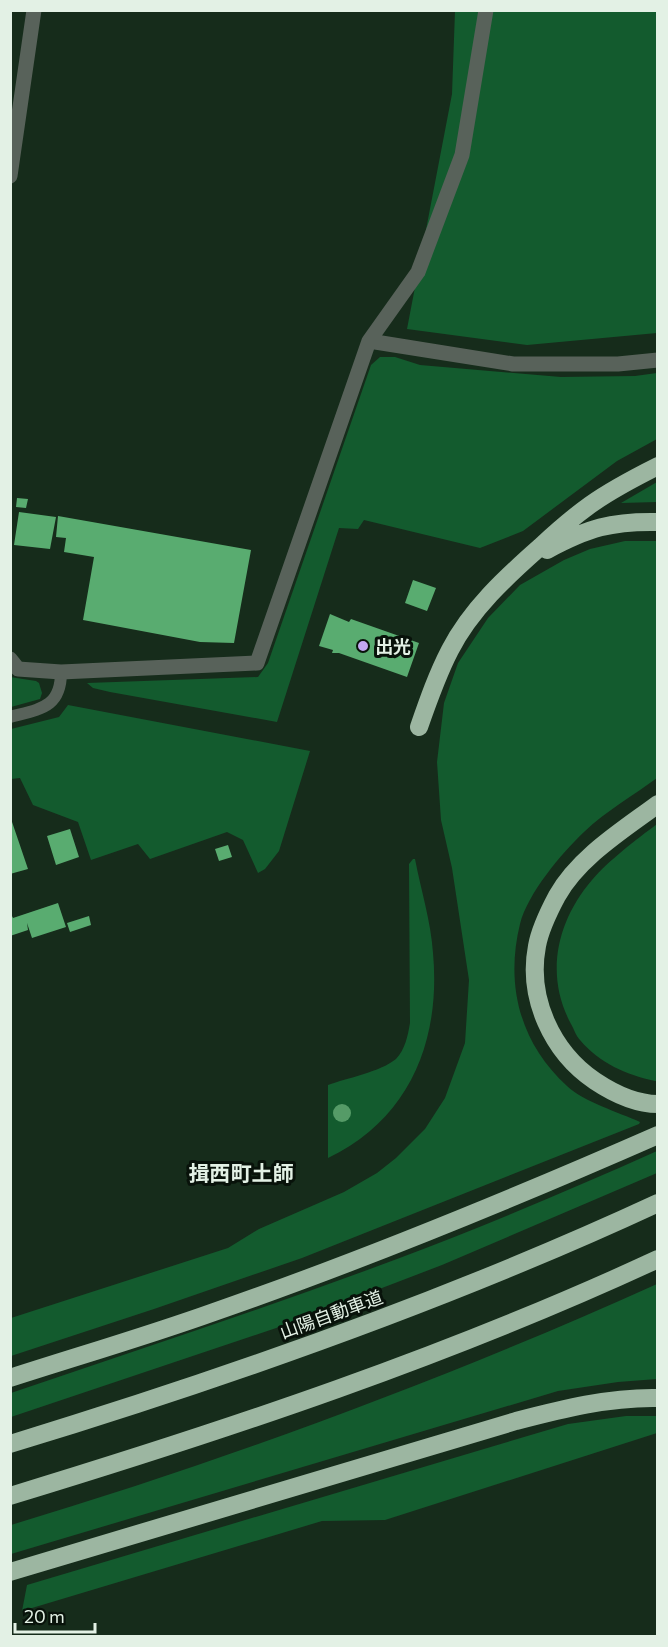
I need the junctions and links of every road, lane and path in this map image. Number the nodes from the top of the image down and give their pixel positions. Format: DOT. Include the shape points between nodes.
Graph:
graph roads {
  1 [pos="34,10"];
  2 [pos="486,10"];
  3 [pos="10,176"];
  4 [pos="369,341"];
  5 [pos="657,360"];
  6 [pos="657,466"];
  7 [pos="657,522"];
  8 [pos="510,573"];
  9 [pos="10,659"];
  10 [pos="61,672"];
  11 [pos="10,717"];
  12 [pos="419,727"];
  13 [pos="657,804"];
  14 [pos="657,1104"];
  15 [pos="657,1135"];
  16 [pos="657,1203"];
  17 [pos="657,1259"];
  18 [pos="10,1378"];
  19 [pos="657,1398"];
  20 [pos="10,1444"];
  21 [pos="10,1496"];
  22 [pos="10,1572"];
  1 -- 3 [label="street"];
  2 -- 4 [label="street" via="462,155 418,272"];
  4 -- 5 [label="street" via="513,364"];
  4 -- 10 [label="street" via="257,663"];
  6 -- 8 [label="highway" via="590,505"];
  7 -- 8 [label="highway" via="600,526 569,538"];
  8 -- 12 [label="highway" via="466,623 450,649"];
  9 -- 10 [label="street" via="18,669"];
  10 -- 11 [label="lane" via="61,688 47,707"];
  13 -- 14 [label="highway" via="579,867 558,894 537,946 535,976 539,1005 565,1056 605,1088 628,1099"];
  15 -- 18 [label="highway" via="342,1266"];
  16 -- 20 [label="highway, 山陽自動車道" via="376,1321 109,1414"];
  17 -- 21 [label="highway" via="392,1371"];
  19 -- 22 [label="highway" via="605,1401 516,1421"];
}
